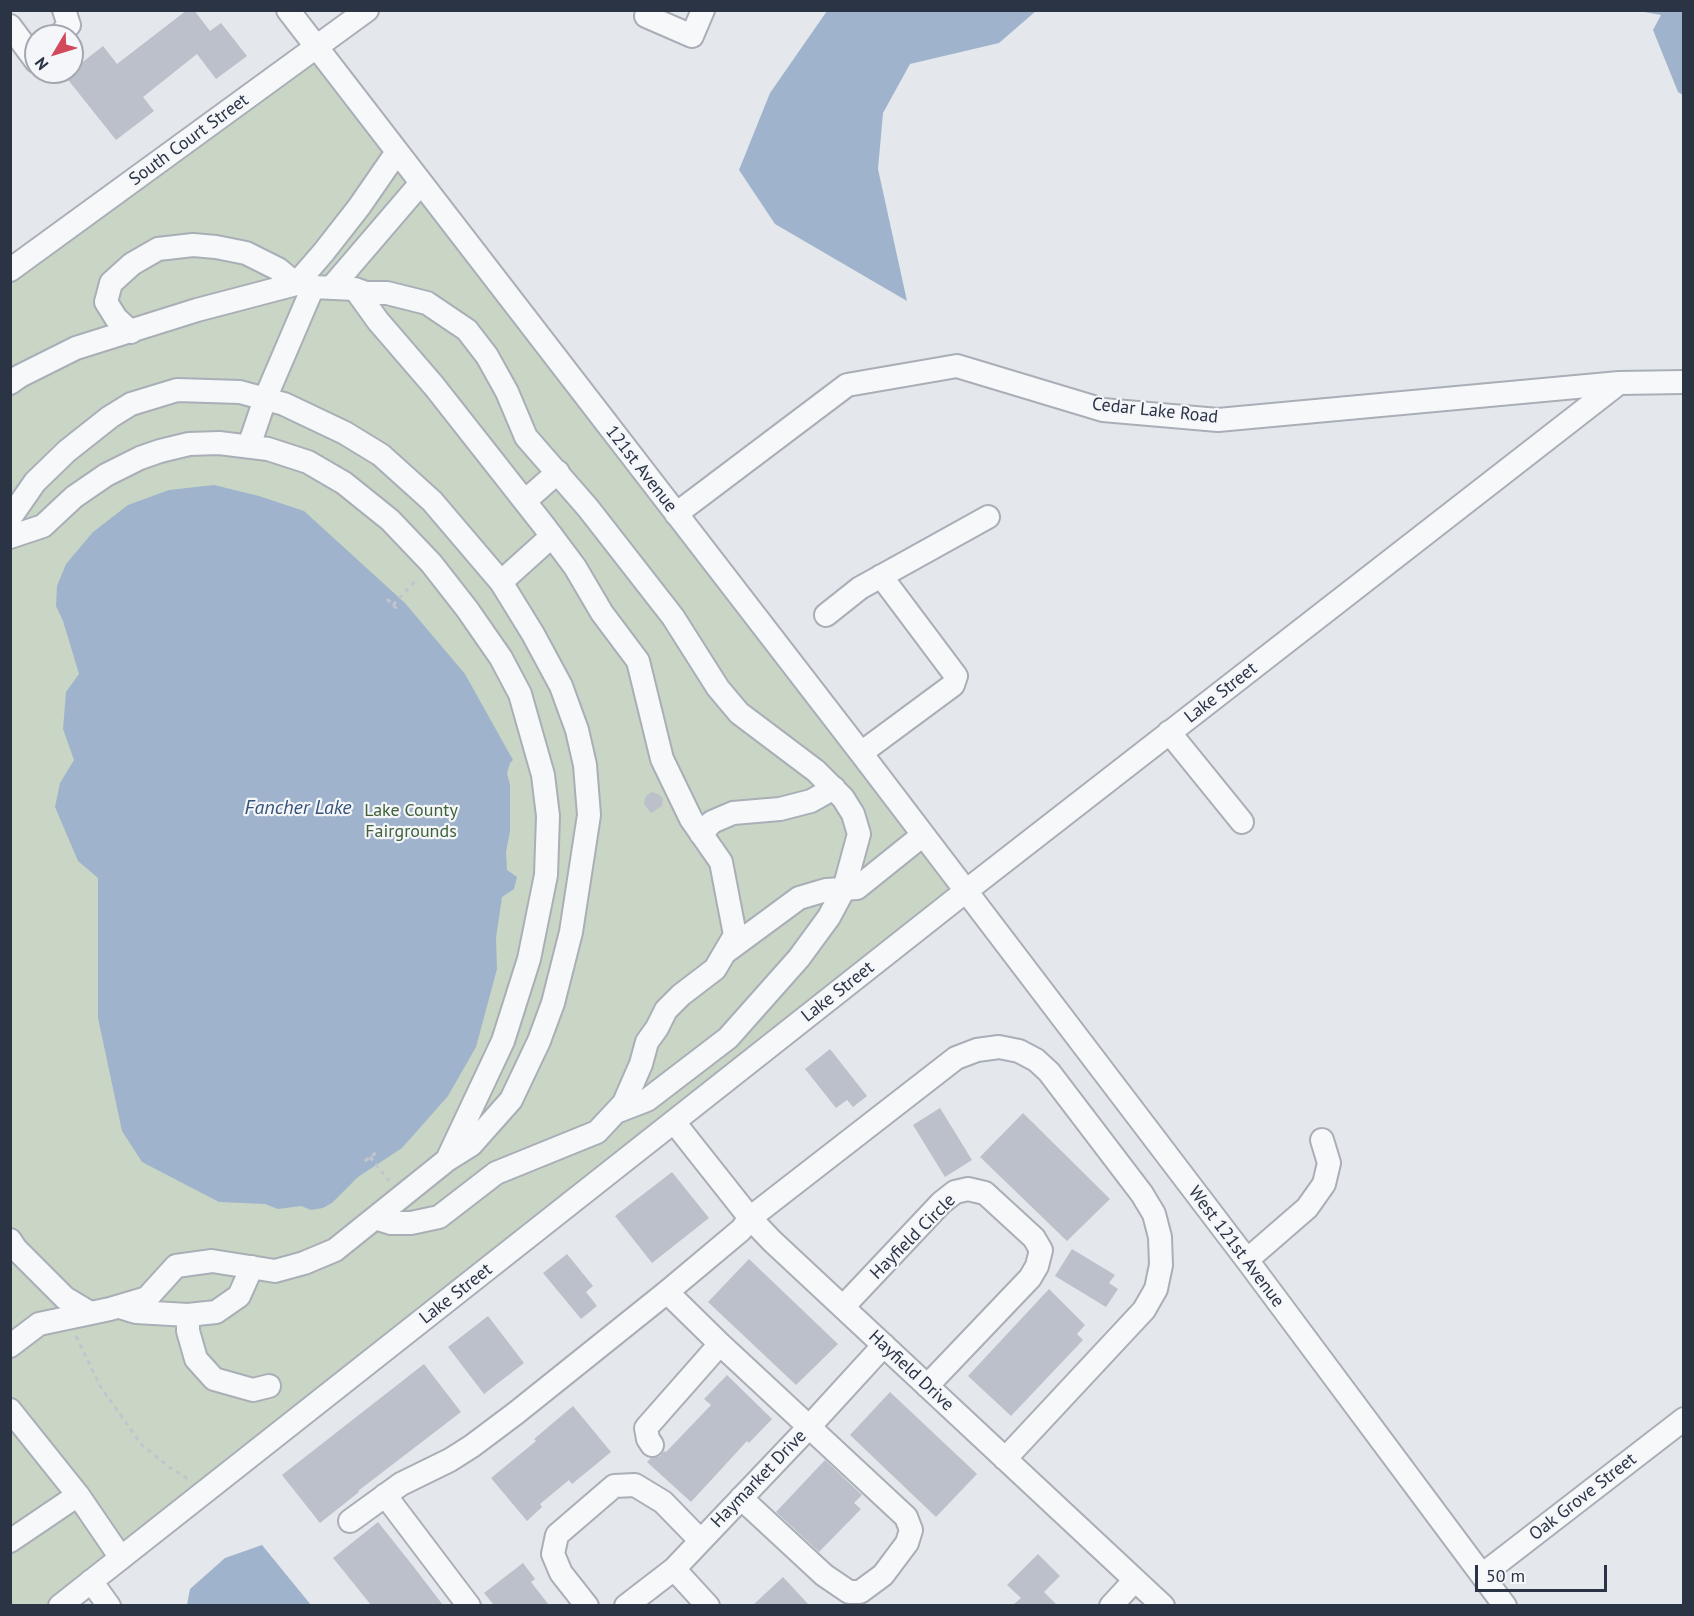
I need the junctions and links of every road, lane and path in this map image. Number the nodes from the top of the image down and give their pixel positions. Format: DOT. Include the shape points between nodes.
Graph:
graph roads {
  1 [pos="288,10"];
  2 [pos="367,10"];
  3 [pos="648,10"];
  4 [pos="703,10"];
  5 [pos="10,26"];
  6 [pos="24,45"];
  7 [pos="317,48"];
  8 [pos="397,152"];
  9 [pos="421,183"];
  10 [pos="10,270"];
  11 [pos="314,286"];
  12 [pos="355,289"];
  13 [pos="131,332"];
  14 [pos="1683,382"];
  15 [pos="10,383"];
  16 [pos="1619,383"];
  17 [pos="265,399"];
  18 [pos="249,446"];
  19 [pos="558,472"];
  20 [pos="525,501"];
  21 [pos="676,514"];
  22 [pos="988,517"];
  23 [pos="11,531"];
  24 [pos="552,536"];
  25 [pos="881,576"];
  26 [pos="501,582"];
  27 [pos="406,591"];
  28 [pos="387,599"];
  29 [pos="393,605"];
  30 [pos="398,610"];
  31 [pos="826,615"];
  32 [pos="1169,732"];
  33 [pos="861,753"];
  34 [pos="834,788"];
  35 [pos="1242,822"];
  36 [pos="701,834"];
  37 [pos="923,835"];
  38 [pos="546,875"];
  39 [pos="579,886"];
  40 [pos="844,889"];
  41 [pos="966,891"];
  42 [pos="724,954"];
  43 [pos="616,1112"];
  44 [pos="674,1122"];
  45 [pos="1322,1140"];
  46 [pos="377,1152"];
  47 [pos="370,1157"];
  48 [pos="447,1160"];
  49 [pos="365,1161"];
  50 [pos="381,1170"];
  51 [pos="375,1218"];
  52 [pos="750,1218"];
  53 [pos="10,1240"];
  54 [pos="1247,1260"];
  55 [pos="252,1267"];
  56 [pos="667,1292"];
  57 [pos="116,1306"];
  58 [pos="843,1307"];
  59 [pos="90,1313"];
  60 [pos="188,1314"];
  61 [pos="68,1318"];
  62 [pos="720,1344"];
  63 [pos="884,1345"];
  64 [pos="10,1346"];
  65 [pos="269,1386"];
  66 [pos="927,1386"];
  67 [pos="10,1410"];
  68 [pos="1683,1419"];
  69 [pos="809,1426"];
  70 [pos="652,1445"];
  71 [pos="1005,1459"];
  72 [pos="206,1491"];
  73 [pos="78,1495"];
  74 [pos="385,1495"];
  75 [pos="741,1498"];
  76 [pos="350,1521"];
  77 [pos="700,1540"];
  78 [pos="10,1541"];
  79 [pos="121,1558"];
  80 [pos="674,1569"];
  81 [pos="1482,1575"];
  82 [pos="1135,1580"];
  83 [pos="91,1581"];
  84 [pos="71,1602"];
  85 [pos="631,1604"];
  86 [pos="110,1605"];
  87 [pos="469,1605"];
  88 [pos="587,1605"];
  89 [pos="708,1605"];
  90 [pos="1111,1605"];
  91 [pos="1163,1605"];
  92 [pos="1505,1605"];
  1 -- 7 [label="street, 121st Avenue"];
  2 -- 7 [label="street, South Court Street"];
  3 -- 4 [label="street" via="646,16 692,36"];
  5 -- 6 [label="street"];
  7 -- 8 [label="street, 121st Avenue"];
  7 -- 10 [label="street, South Court Street"];
  8 -- 9 [label="street, 121st Avenue"];
  8 -- 11 [label="street" via="323,253"];
  9 -- 11 [label="street"];
  9 -- 21 [label="street, 121st Avenue"];
  11 -- 12 [label="street"];
  11 -- 13 [label="street" via="197,310"];
  11 -- 13 [label="street" via="246,253 193,245 158,249 132,264 111,283 106,302"];
  11 -- 17 [label="street"];
  12 -- 19 [label="street" via="428,303 467,330 507,392 526,437"];
  12 -- 20 [label="street"];
  13 -- 15 [label="street" via="76,348"];
  14 -- 16 [label="street, Cedar Lake Road"];
  16 -- 21 [label="street, Cedar Lake Road" via="1218,420 1103,410 957,366 847,385"];
  16 -- 32 [label="street, Lake Street"];
  17 -- 18 [label="street"];
  17 -- 23 [label="street" via="240,392 177,390 131,404 67,451 35,482"];
  17 -- 26 [label="street" via="345,433 381,455 432,501"];
  18 -- 23 [label="street" via="189,444 140,458 74,497 43,526"];
  18 -- 38 [label="street" via="308,462 344,483 390,520 468,609 520,694 543,775 548,816"];
  19 -- 20 [label="street"];
  19 -- 34 [label="street" via="673,617 718,688 739,713"];
  20 -- 24 [label="street"];
  21 -- 33 [label="street, 121st Avenue"];
  22 -- 25 [label="street"];
  24 -- 26 [label="street"];
  24 -- 36 [label="street" via="638,661 662,759"];
  25 -- 31 [label="street"];
  25 -- 33 [label="street" via="956,676 953,685"];
  26 -- 39 [label="street" via="561,686 578,730 589,815"];
  27 -- 29 [label="path"];
  28 -- 29 [label="path"];
  29 -- 30 [label="path"];
  32 -- 35 [label="street"];
  32 -- 41 [label="street, Lake Street"];
  33 -- 37 [label="street, 121st Avenue"];
  34 -- 36 [label="street" via="811,801 780,809 733,813 712,822"];
  34 -- 40 [label="street" via="853,814 859,834"];
  36 -- 42 [label="street" via="721,862 731,914 735,935"];
  37 -- 40 [label="street" via="857,888"];
  37 -- 41 [label="street, 121st Avenue"];
  38 -- 39 [label="street"];
  38 -- 48 [label="street" via="529,959 503,1041"];
  39 -- 48 [label="street" via="553,1004 526,1071 511,1100 491,1124 471,1145"];
  40 -- 42 [label="street" via="799,898"];
  40 -- 43 [label="street" via="799,958 728,1038 648,1100"];
  41 -- 44 [label="street, Lake Street"];
  41 -- 54 [label="street, West 121st Avenue"];
  42 -- 43 [label="street" via="715,969 666,1010 646,1042 641,1064"];
  43 -- 51 [label="street" via="597,1132 496,1173 439,1216 411,1223"];
  44 -- 52 [label="street, Hayfield Drive"];
  44 -- 72 [label="street, Lake Street"];
  45 -- 54 [label="street" via="1329,1163 1324,1184 1307,1208"];
  46 -- 47 [label="path"];
  47 -- 49 [label="path"];
  47 -- 50 [label="path"];
  48 -- 51 [label="street"];
  51 -- 55 [label="street" via="335,1250 304,1263 275,1271"];
  52 -- 56 [label="street"];
  52 -- 58 [label="street, Hayfield Drive"];
  52 -- 71 [label="street" via="956,1058 999,1047 1019,1051 1049,1072 1154,1214 1161,1265 1156,1289 1144,1310"];
  53 -- 59 [label="street" via="65,1298"];
  54 -- 81 [label="street, West 121st Avenue"];
  55 -- 57 [label="street" via="212,1261 176,1266 147,1298"];
  55 -- 60 [label="street" via="239,1296 228,1306 216,1312"];
  56 -- 62 [label="street"];
  56 -- 74 [label="street" via="472,1446"];
  57 -- 59 [label="street"];
  57 -- 60 [label="street" via="136,1312"];
  58 -- 63 [label="street, Hayfield Drive"];
  58 -- 66 [label="street, Hayfield Circle" via="954,1192 968,1189 985,1193 1034,1238 1041,1250 1030,1278"];
  59 -- 61 [label="street"];
  60 -- 65 [label="street" via="196,1359 214,1378 253,1390"];
  61 -- 64 [label="street" via="39,1324"];
  61 -- 72 [label="path" via="100,1386 141,1444"];
  62 -- 69 [label="street"];
  62 -- 70 [label="street" via="646,1428"];
  63 -- 66 [label="street, Hayfield Drive"];
  63 -- 69 [label="street, Haymarket Drive"];
  66 -- 71 [label="street, Hayfield Drive"];
  67 -- 73 [label="street"];
  68 -- 81 [label="street, Oak Grove Street"];
  69 -- 75 [label="street, Haymarket Drive"];
  69 -- 75 [label="street" via="906,1517 911,1530 907,1543 883,1575 861,1592 849,1592 824,1575"];
  71 -- 82 [label="street, Hayfield Drive"];
  72 -- 79 [label="street, Lake Street"];
  73 -- 78 [label="street"];
  73 -- 79 [label="street"];
  74 -- 76 [label="street"];
  74 -- 87 [label="street"];
  75 -- 77 [label="street, Haymarket Drive"];
  77 -- 80 [label="street, Haymarket Drive"];
  77 -- 88 [label="street" via="663,1502 635,1485 614,1486 557,1534 553,1554 561,1573"];
  79 -- 83 [label="street, Lake Street"];
  80 -- 85 [label="street, Haymarket Drive"];
  80 -- 89 [label="street"];
  81 -- 92 [label="street, West 121st Avenue"];
  82 -- 90 [label="street"];
  82 -- 91 [label="street, Hayfield Drive"];
  83 -- 84 [label="street, Lake Street"];
  83 -- 86 [label="street"];
}
